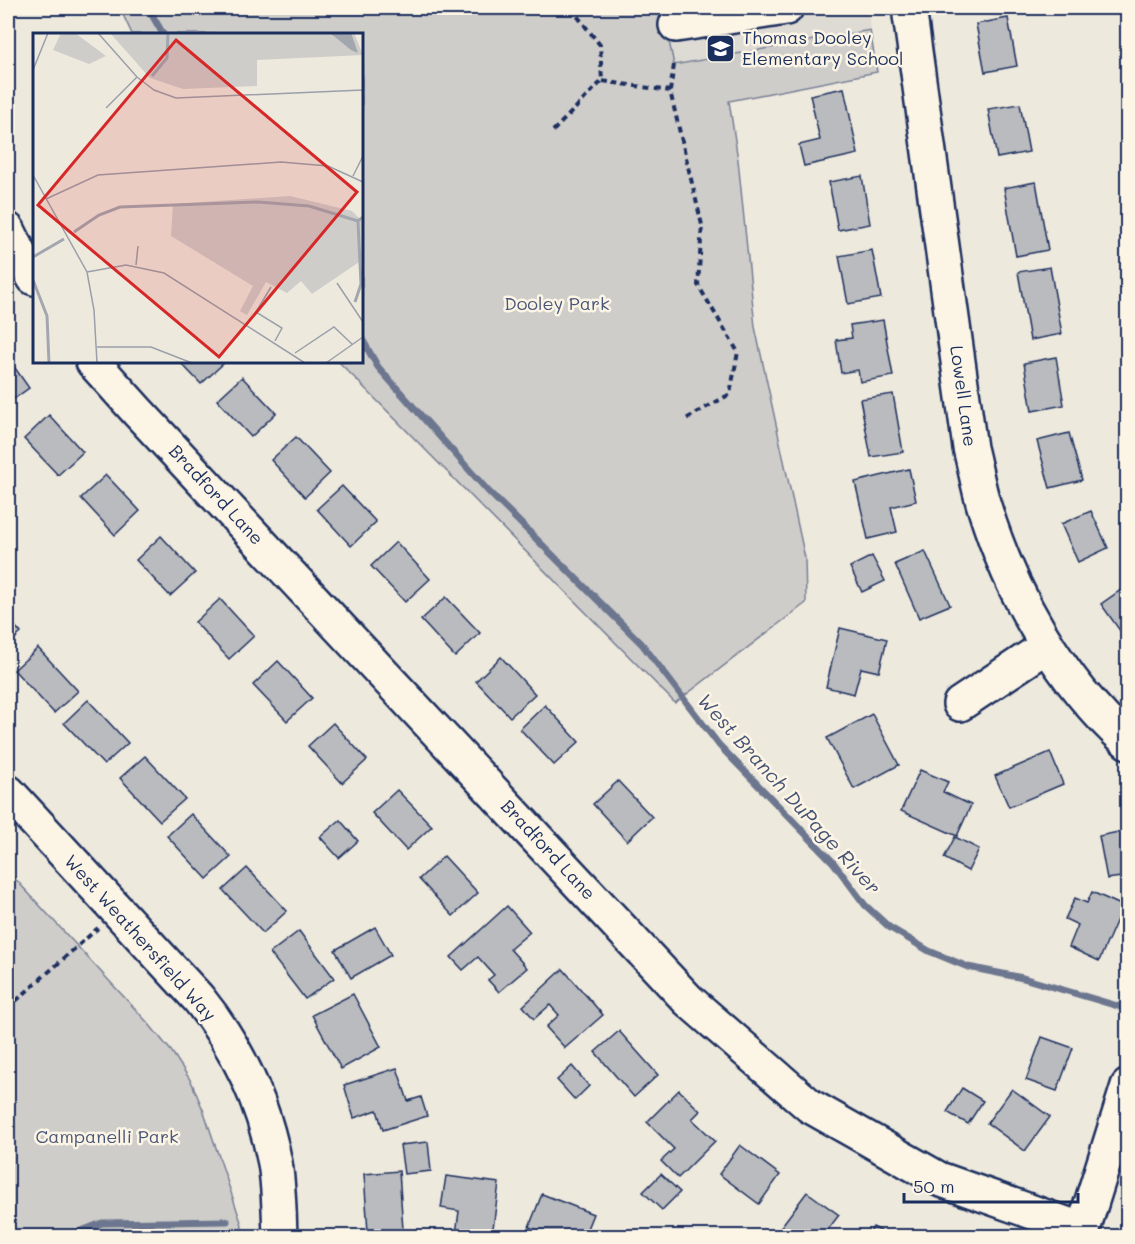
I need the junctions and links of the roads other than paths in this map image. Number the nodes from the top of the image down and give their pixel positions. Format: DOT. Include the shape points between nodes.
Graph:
graph roads {
  1 [pos="786,8"];
  2 [pos="909,8"];
  3 [pos="676,25"];
  4 [pos="8,230"];
  5 [pos="33,276"];
  6 [pos="94,363"];
  7 [pos="1047,646"];
  8 [pos="960,704"];
  9 [pos="1128,742"];
  10 [pos="8,792"];
  11 [pos="1128,1086"];
  12 [pos="1082,1233"];
  13 [pos="280,1236"];
  1 -- 3 [label="street"];
  2 -- 7 [label="street, Lowell Lane" via="970,448 983,505 1001,555"];
  4 -- 5 [label="street"];
  6 -- 12 [label="street, Bradford Lane" via="688,1000 810,1106 939,1179"];
  7 -- 8 [label="street"];
  7 -- 9 [label="street, Lowell Lane" via="1106,722"];
  10 -- 13 [label="street, West Weathersfield Way" via="198,998 233,1048 263,1115 275,1165"];
  11 -- 12 [label="street"];
}
